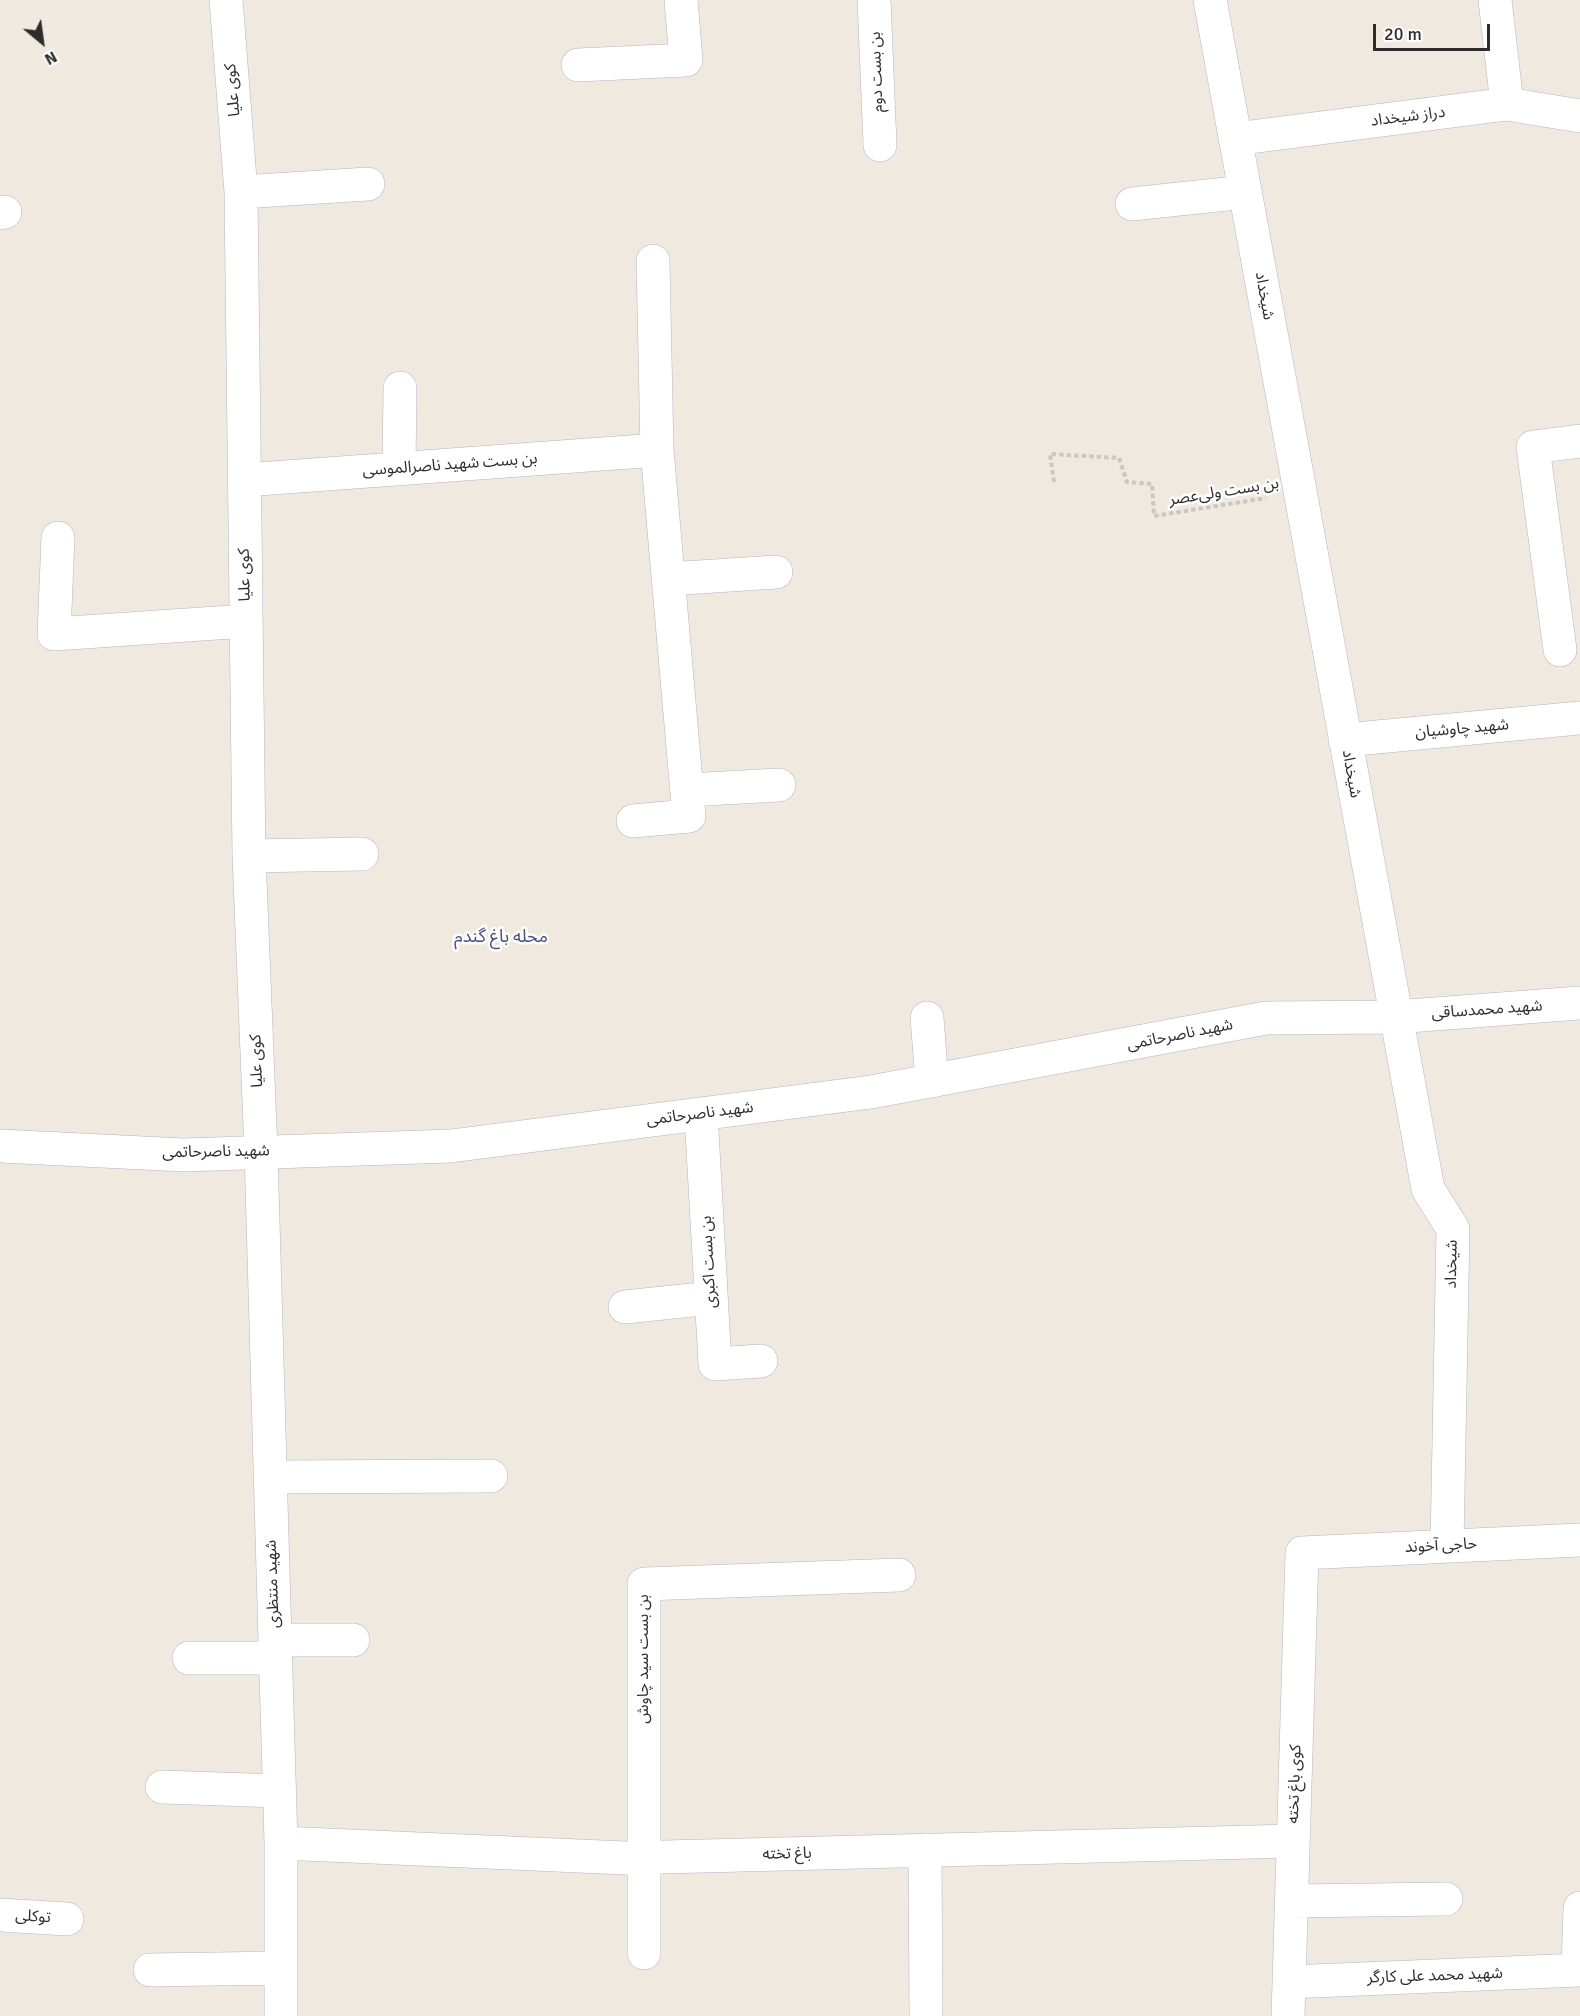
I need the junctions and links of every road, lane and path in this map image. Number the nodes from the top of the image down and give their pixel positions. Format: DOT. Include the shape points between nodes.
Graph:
graph roads {
  1 [pos="226,0"];
  2 [pos="681,0"];
  3 [pos="874,0"];
  4 [pos="1210,0"];
  5 [pos="1495,0"];
  6 [pos="578,65"];
  7 [pos="1507,104"];
  8 [pos="1580,116"];
  9 [pos="1235,139"];
  10 [pos="880,145"];
  11 [pos="368,184"];
  12 [pos="241,192"];
  13 [pos="1245,192"];
  14 [pos="1132,204"];
  15 [pos="653,261"];
  16 [pos="400,388"];
  17 [pos="1580,441"];
  18 [pos="657,450"];
  19 [pos="399,469"];
  20 [pos="244,480"];
  21 [pos="1054,482"];
  22 [pos="1299,492"];
  23 [pos="58,538"];
  24 [pos="776,572"];
  25 [pos="668,579"];
  26 [pos="246,621"];
  27 [pos="1560,650"];
  28 [pos="1580,718"];
  29 [pos="1345,740"];
  30 [pos="779,785"];
  31 [pos="687,790"];
  32 [pos="633,821"];
  33 [pos="362,854"];
  34 [pos="249,856"];
  35 [pos="1580,1003"];
  36 [pos="1395,1017"];
  37 [pos="927,1018"];
  38 [pos="932,1081"];
  39 [pos="701,1114"];
  40 [pos="0,1146"];
  41 [pos="261,1151"];
  42 [pos="711,1299"];
  43 [pos="625,1307"];
  44 [pos="761,1361"];
  45 [pos="491,1476"];
  46 [pos="270,1477"];
  47 [pos="1580,1540"];
  48 [pos="1447,1546"];
  49 [pos="1302,1553"];
  50 [pos="899,1575"];
  51 [pos="353,1641"];
  52 [pos="275,1649"];
  53 [pos="189,1658"];
  54 [pos="162,1786"];
  55 [pos="279,1791"];
  56 [pos="1293,1841"];
  57 [pos="280,1843"];
  58 [pos="925,1850"];
  59 [pos="644,1857"];
  60 [pos="1446,1899"];
  61 [pos="1292,1901"];
  62 [pos="1580,1908"];
  63 [pos="0,1915"];
  64 [pos="67,1919"];
  65 [pos="644,1953"];
  66 [pos="281,1968"];
  67 [pos="150,1970"];
  68 [pos="1579,1970"];
  69 [pos="1289,1982"];
  70 [pos="281,2016"];
  71 [pos="926,2016"];
  72 [pos="1288,2016"];
  1 -- 12 [label="street, کوی علیا"];
  2 -- 6 [label="street" via="686,60"];
  3 -- 10 [label="street, بن بست دوم"];
  4 -- 9 [label="street, شیخداد"];
  5 -- 7 [label="street"];
  7 -- 8 [label="street, دراز شیخداد"];
  7 -- 9 [label="street, دراز شیخداد"];
  9 -- 13 [label="street, شیخداد"];
  11 -- 12 [label="street"];
  12 -- 20 [label="street, کوی علیا"];
  13 -- 14 [label="street"];
  13 -- 22 [label="street, شیخداد"];
  15 -- 18 [label="street"];
  16 -- 19 [label="street"];
  17 -- 27 [label="street" via="1533,447"];
  18 -- 19 [label="street, بن بست شهید ناصرالموسی"];
  18 -- 25 [label="street"];
  19 -- 20 [label="street, بن بست شهید ناصرالموسی"];
  20 -- 26 [label="street, کوی علیا"];
  21 -- 22 [label="path, بن بست ولی‌عصر" via="1050,454 1119,458 1127,482 1152,484 1154,516"];
  22 -- 29 [label="street, شیخداد"];
  23 -- 26 [label="street" via="54,634"];
  24 -- 25 [label="street"];
  25 -- 31 [label="street"];
  26 -- 34 [label="street, کوی علیا"];
  28 -- 29 [label="street, شهید چاوشیان"];
  29 -- 36 [label="street, شیخداد"];
  30 -- 31 [label="street"];
  31 -- 32 [label="street" via="689,816"];
  33 -- 34 [label="street"];
  34 -- 41 [label="street, کوی علیا"];
  35 -- 36 [label="street, شهید محمدساقی"];
  36 -- 38 [label="street, شهید ناصرحاتمی" via="1266,1018"];
  36 -- 48 [label="street, شیخداد" via="1428,1190 1452,1228"];
  37 -- 38 [label="street"];
  38 -- 39 [label="street, شهید ناصرحاتمی"];
  39 -- 41 [label="street, شهید ناصرحاتمی" via="451,1146"];
  39 -- 42 [label="street, بن بست اکبری"];
  40 -- 41 [label="street, شهید ناصرحاتمی" via="184,1155"];
  41 -- 46 [label="street, شهید منتظری"];
  42 -- 43 [label="street"];
  42 -- 44 [label="street, بن بست اکبری" via="715,1364"];
  45 -- 46 [label="street"];
  46 -- 52 [label="street, شهید منتظری"];
  47 -- 48 [label="street, حاجی آخوند"];
  48 -- 49 [label="street, حاجی آخوند"];
  49 -- 56 [label="street, کوی باغ تخته"];
  50 -- 59 [label="street, بن بست سید چاوش" via="644,1584"];
  51 -- 52 [label="street"];
  52 -- 53 [label="street"];
  52 -- 55 [label="street, شهید منتظری"];
  54 -- 55 [label="street"];
  55 -- 57 [label="street, شهید منتظری"];
  56 -- 58 [label="street, باغ تخته"];
  56 -- 61 [label="street, کوی باغ تخته"];
  57 -- 59 [label="street, باغ تخته"];
  57 -- 66 [label="street, شهید منتظری"];
  58 -- 59 [label="street, باغ تخته"];
  58 -- 71 [label="street"];
  59 -- 65 [label="street, بن بست سید چاوش"];
  60 -- 61 [label="street"];
  61 -- 69 [label="street, کوی باغ تخته"];
  62 -- 68 [label="street"];
  63 -- 64 [label="street, توکلی"];
  66 -- 67 [label="street"];
  66 -- 70 [label="street, شهید منتظری"];
  68 -- 69 [label="street, شهید محمد علی کارگر"];
  69 -- 72 [label="street, کوی باغ تخته"];
}
